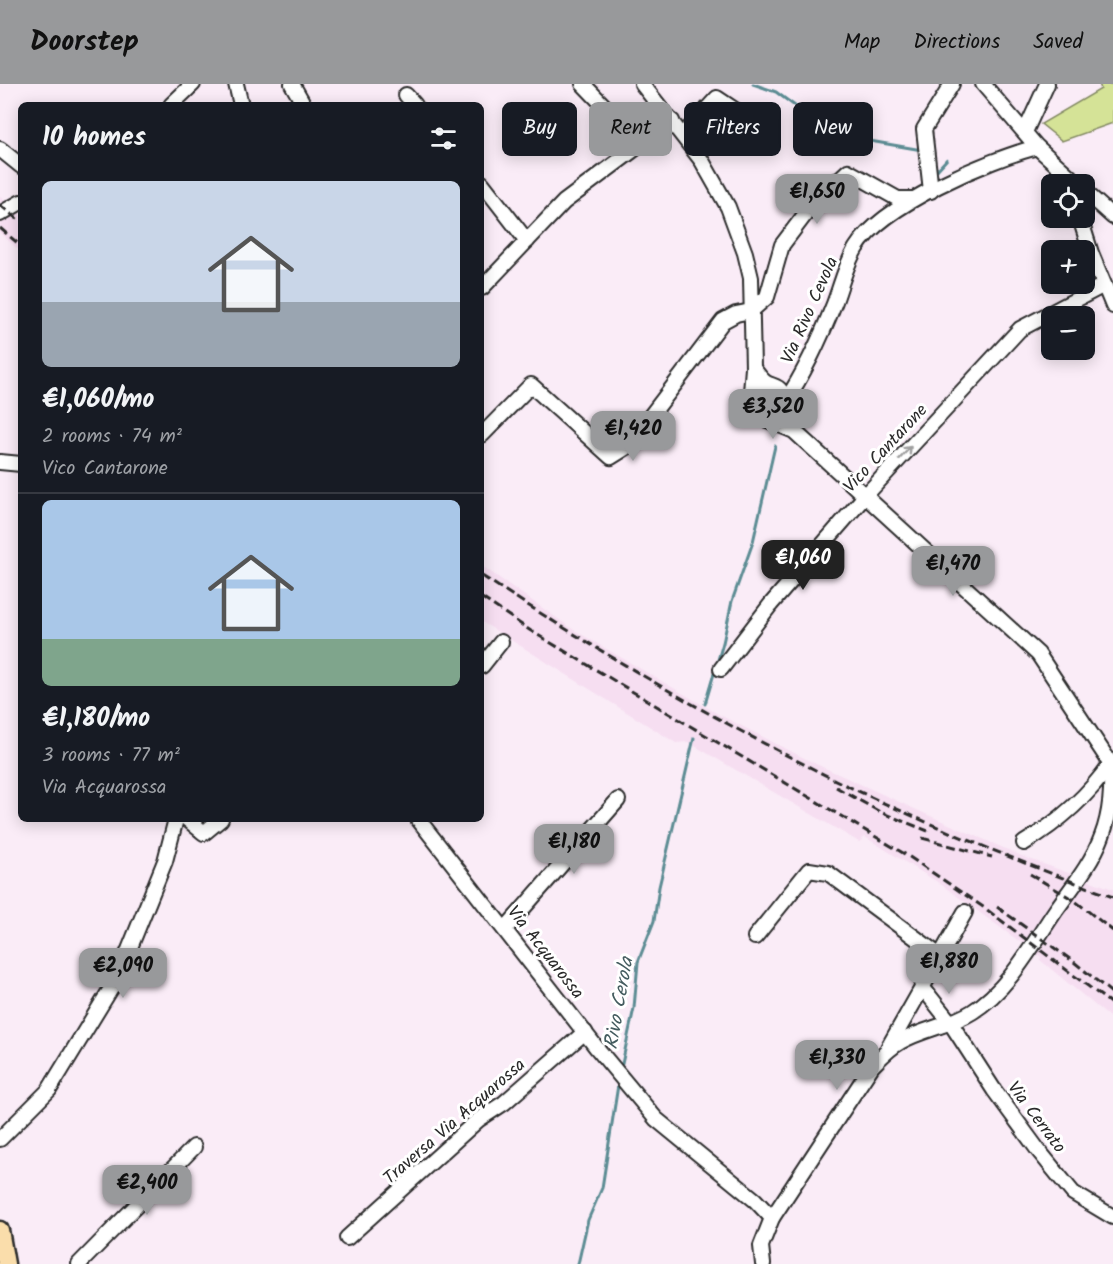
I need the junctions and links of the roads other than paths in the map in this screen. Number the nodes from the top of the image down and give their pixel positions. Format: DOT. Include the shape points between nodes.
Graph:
graph roads {
  1 [pos="193,84"];
  2 [pos="236,84"];
  3 [pos="292,84"];
  4 [pos="584,84"];
  5 [pos="642,84"];
  6 [pos="952,84"];
  7 [pos="983,84"];
  8 [pos="1047,84"];
  9 [pos="174,102"];
  10 [pos="240,102"];
  11 [pos="302,102"];
  12 [pos="601,102"];
  13 [pos="657,102"];
  14 [pos="672,121"];
  15 [pos="1025,132"];
  16 [pos="683,135"];
  17 [pos="1038,147"];
  18 [pos="0,149"];
  19 [pos="625,156"];
  20 [pos="18,164"];
  21 [pos="1056,174"];
  22 [pos="1067,174"];
  23 [pos="484,186"];
  24 [pos="930,191"];
  25 [pos="913,199"];
  26 [pos="1095,201"];
  27 [pos="18,204"];
  28 [pos="0,214"];
  29 [pos="1113,217"];
  30 [pos="1084,228"];
  31 [pos="527,241"];
  32 [pos="1104,285"];
  33 [pos="484,286"];
  34 [pos="1113,306"];
  35 [pos="751,311"];
  36 [pos="753,368"];
  37 [pos="797,383"];
  38 [pos="769,384"];
  39 [pos="751,392"];
  40 [pos="784,404"];
  41 [pos="765,419"];
  42 [pos="794,431"];
  43 [pos="484,433"];
  44 [pos="0,462"];
  45 [pos="18,464"];
  46 [pos="865,496"];
  47 [pos="501,642"];
  48 [pos="484,663"];
  49 [pos="721,669"];
  50 [pos="1112,763"];
  51 [pos="618,800"];
  52 [pos="175,822"];
  53 [pos="191,822"];
  54 [pos="217,822"];
  55 [pos="420,822"];
  56 [pos="1024,843"];
  57 [pos="965,912"];
  58 [pos="506,929"];
  59 [pos="754,937"];
  60 [pos="940,956"];
  61 [pos="923,988"];
  62 [pos="950,1022"];
  63 [pos="585,1032"];
  64 [pos="887,1050"];
  65 [pos="0,1139"];
  66 [pos="194,1147"];
  67 [pos="1113,1217"];
  68 [pos="772,1218"];
  69 [pos="0,1230"];
  70 [pos="347,1238"];
  71 [pos="6,1264"];
  72 [pos="79,1264"];
  73 [pos="763,1264"];
  1 -- 9 [label="street"];
  2 -- 10 [label="street"];
  3 -- 11 [label="street"];
  4 -- 12 [label="street"];
  5 -- 13 [label="street"];
  6 -- 24 [label="street" via="924,129"];
  7 -- 15 [label="street"];
  8 -- 15 [label="street"];
  14 -- 16 [label="street"];
  15 -- 17 [label="street"];
  16 -- 35 [label="street" via="728,207 751,278"];
  17 -- 21 [label="street"];
  17 -- 22 [label="street"];
  17 -- 24 [label="street, Via Rivo Cevola" via="1010,154"];
  18 -- 20 [label="street"];
  19 -- 31 [label="street" via="564,202"];
  23 -- 31 [label="street"];
  24 -- 25 [label="street, Via Rivo Cevola"];
  25 -- 35 [label="street" via="898,199 848,171 813,204 782,245 767,297"];
  25 -- 37 [label="street, Via Rivo Cevola" via="872,229 856,249"];
  26 -- 29 [label="street"];
  27 -- 28 [label="street"];
  30 -- 32 [label="street"];
  31 -- 33 [label="street"];
  32 -- 34 [label="street"];
  46 -- 32 [label="street, Vico Cantarone, one-way" via="1020,329"];
  35 -- 36 [label="street"];
  35 -- 43 [label="street" via="723,321 627,447 611,457 531,385"];
  36 -- 38 [label="street"];
  36 -- 39 [label="street"];
  37 -- 38 [label="street, Via Rivo Cevola"];
  37 -- 40 [label="street, Via Rivo Cevola"];
  38 -- 39 [label="street"];
  38 -- 40 [label="street" via="781,391"];
  39 -- 41 [label="street" via="751,409"];
  40 -- 41 [label="street" via="776,416"];
  40 -- 42 [label="street"];
  41 -- 42 [label="street"];
  42 -- 46 [label="street"];
  44 -- 45 [label="street"];
  46 -- 49 [label="street, Vico Cantarone" via="771,604"];
  46 -- 50 [label="street" via="1038,654"];
  47 -- 48 [label="street"];
  50 -- 56 [label="street" via="1101,779 1048,829"];
  50 -- 62 [label="street" via="1110,809 1092,859 997,992"];
  51 -- 58 [label="street"];
  52 -- 65 [label="street" via="165,861 118,977 49,1090"];
  53 -- 54 [label="street" via="204,833"];
  55 -- 58 [label="street, Via Acquarossa"];
  57 -- 60 [label="street"];
  58 -- 63 [label="street, Via Acquarossa"];
  59 -- 60 [label="street" via="809,870 828,873"];
  60 -- 61 [label="street"];
  61 -- 62 [label="street, Via Cerrato"];
  61 -- 64 [label="street"];
  62 -- 64 [label="street"];
  62 -- 67 [label="street, Via Cerrato" via="994,1090 1073,1193"];
  63 -- 68 [label="street, Via Acquarossa" via="656,1119"];
  63 -- 70 [label="street, Traversa Via Acquarossa" via="504,1103 478,1120"];
  64 -- 68 [label="street" via="872,1066"];
  66 -- 72 [label="street"];
  68 -- 73 [label="street" via="763,1238"];
  69 -- 71 [label="main road"];
}
